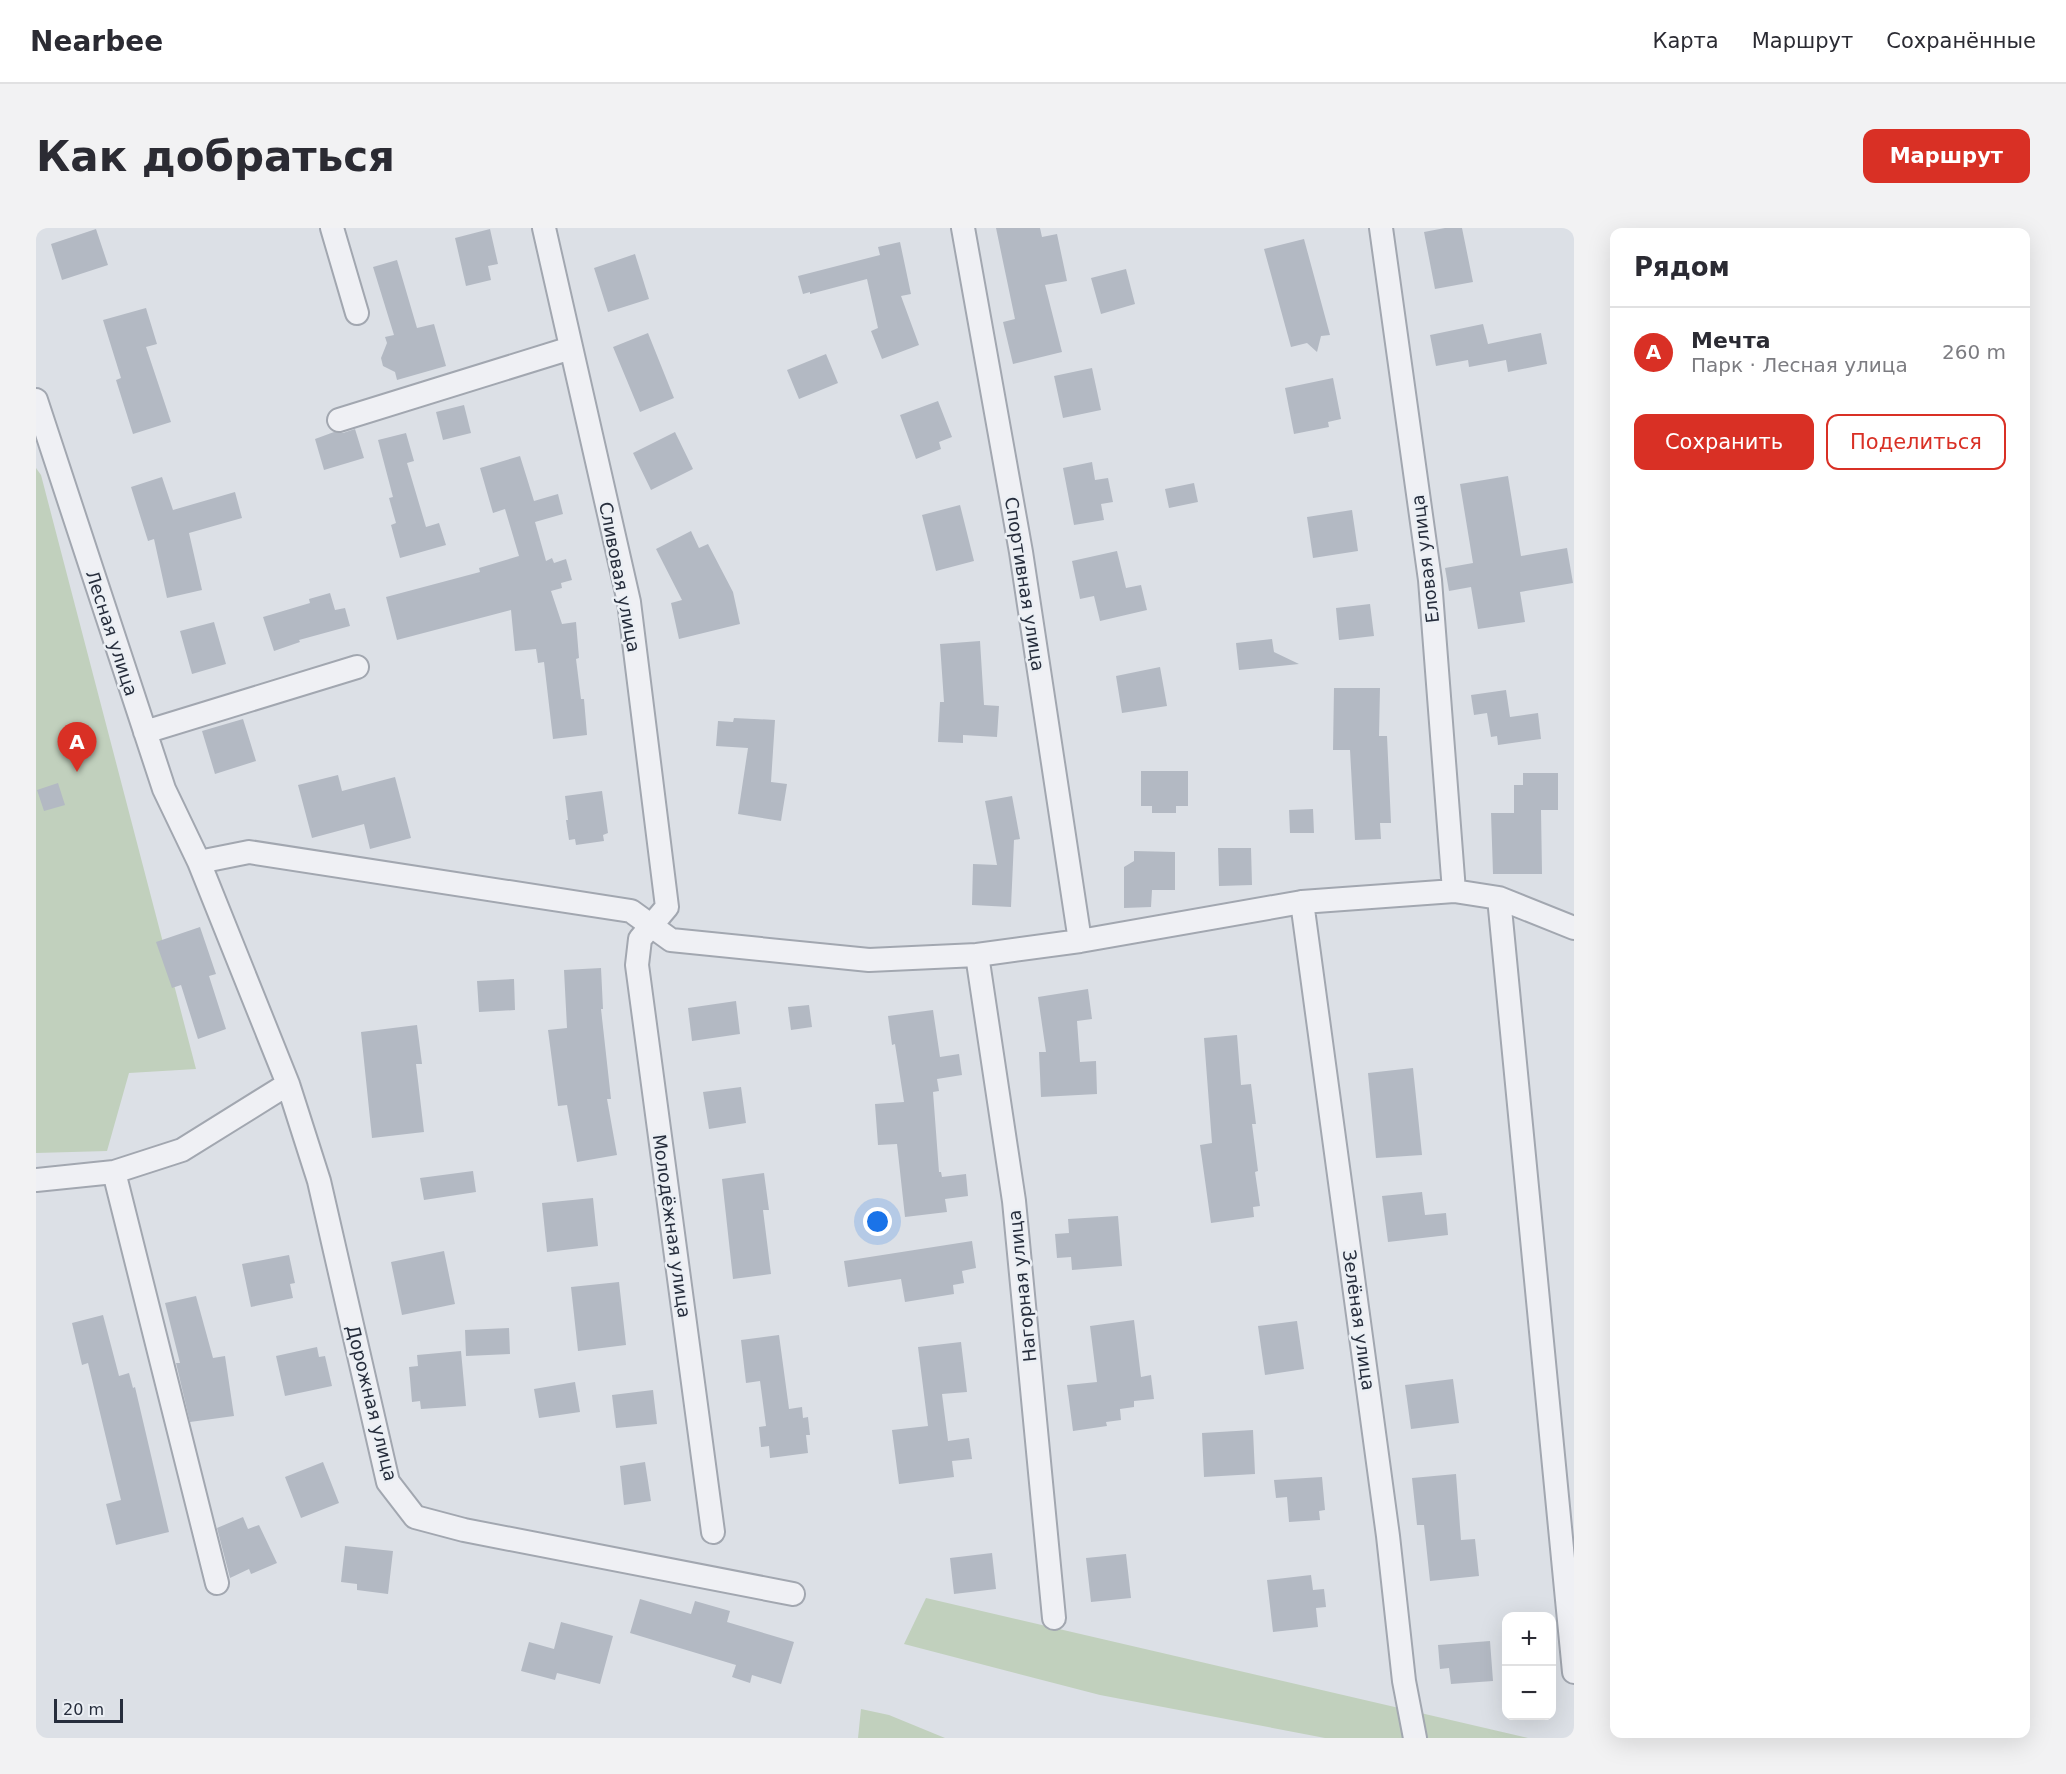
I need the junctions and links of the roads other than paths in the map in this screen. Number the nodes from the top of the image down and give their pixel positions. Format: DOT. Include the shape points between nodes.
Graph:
graph roads {
  1 [pos="332,228"];
  2 [pos="544,228"];
  3 [pos="963,228"];
  4 [pos="1381,228"];
  5 [pos="357,313"];
  6 [pos="571,348"];
  7 [pos="38,415"];
  8 [pos="339,420"];
  9 [pos="357,667"];
  10 [pos="145,732"];
  11 [pos="199,862"];
  12 [pos="1454,891"];
  13 [pos="1499,898"];
  14 [pos="1302,902"];
  15 [pos="652,925"];
  16 [pos="1574,928"];
  17 [pos="1080,941"];
  18 [pos="976,955"];
  19 [pos="288,1084"];
  20 [pos="114,1172"];
  21 [pos="36,1180"];
  22 [pos="712,1532"];
  23 [pos="217,1583"];
  24 [pos="793,1594"];
  25 [pos="1054,1618"];
  26 [pos="1574,1672"];
  27 [pos="1415,1738"];
  1 -- 5 [label="street"];
  2 -- 6 [label="street, Сливовая улица"];
  3 -- 17 [label="street, Спортивная улица" via="1021,552"];
  4 -- 12 [label="street, Еловая улица" via="1430,580"];
  6 -- 8 [label="street"];
  6 -- 15 [label="street, Сливовая улица" via="629,602 667,907"];
  7 -- 10 [label="street, Лесная улица"];
  9 -- 10 [label="street"];
  10 -- 11 [label="street, Лесная улица" via="164,789"];
  11 -- 15 [label="street" via="249,852 631,911"];
  11 -- 19 [label="street, Дорожная улица"];
  12 -- 13 [label="street"];
  12 -- 14 [label="street"];
  13 -- 16 [label="street"];
  13 -- 26 [label="street"];
  14 -- 17 [label="street"];
  14 -- 27 [label="street, Зелёная улица" via="1404,1681"];
  15 -- 18 [label="street" via="671,940 869,960"];
  15 -- 22 [label="street, Молодёжная улица" via="640,939 637,965"];
  17 -- 18 [label="street"];
  18 -- 25 [label="street, Нагорная улица" via="1014,1201"];
  19 -- 20 [label="street" via="182,1150"];
  19 -- 24 [label="street, Дорожная улица" via="319,1181 388,1482 415,1517"];
  20 -- 21 [label="street"];
  20 -- 23 [label="street"];
}
